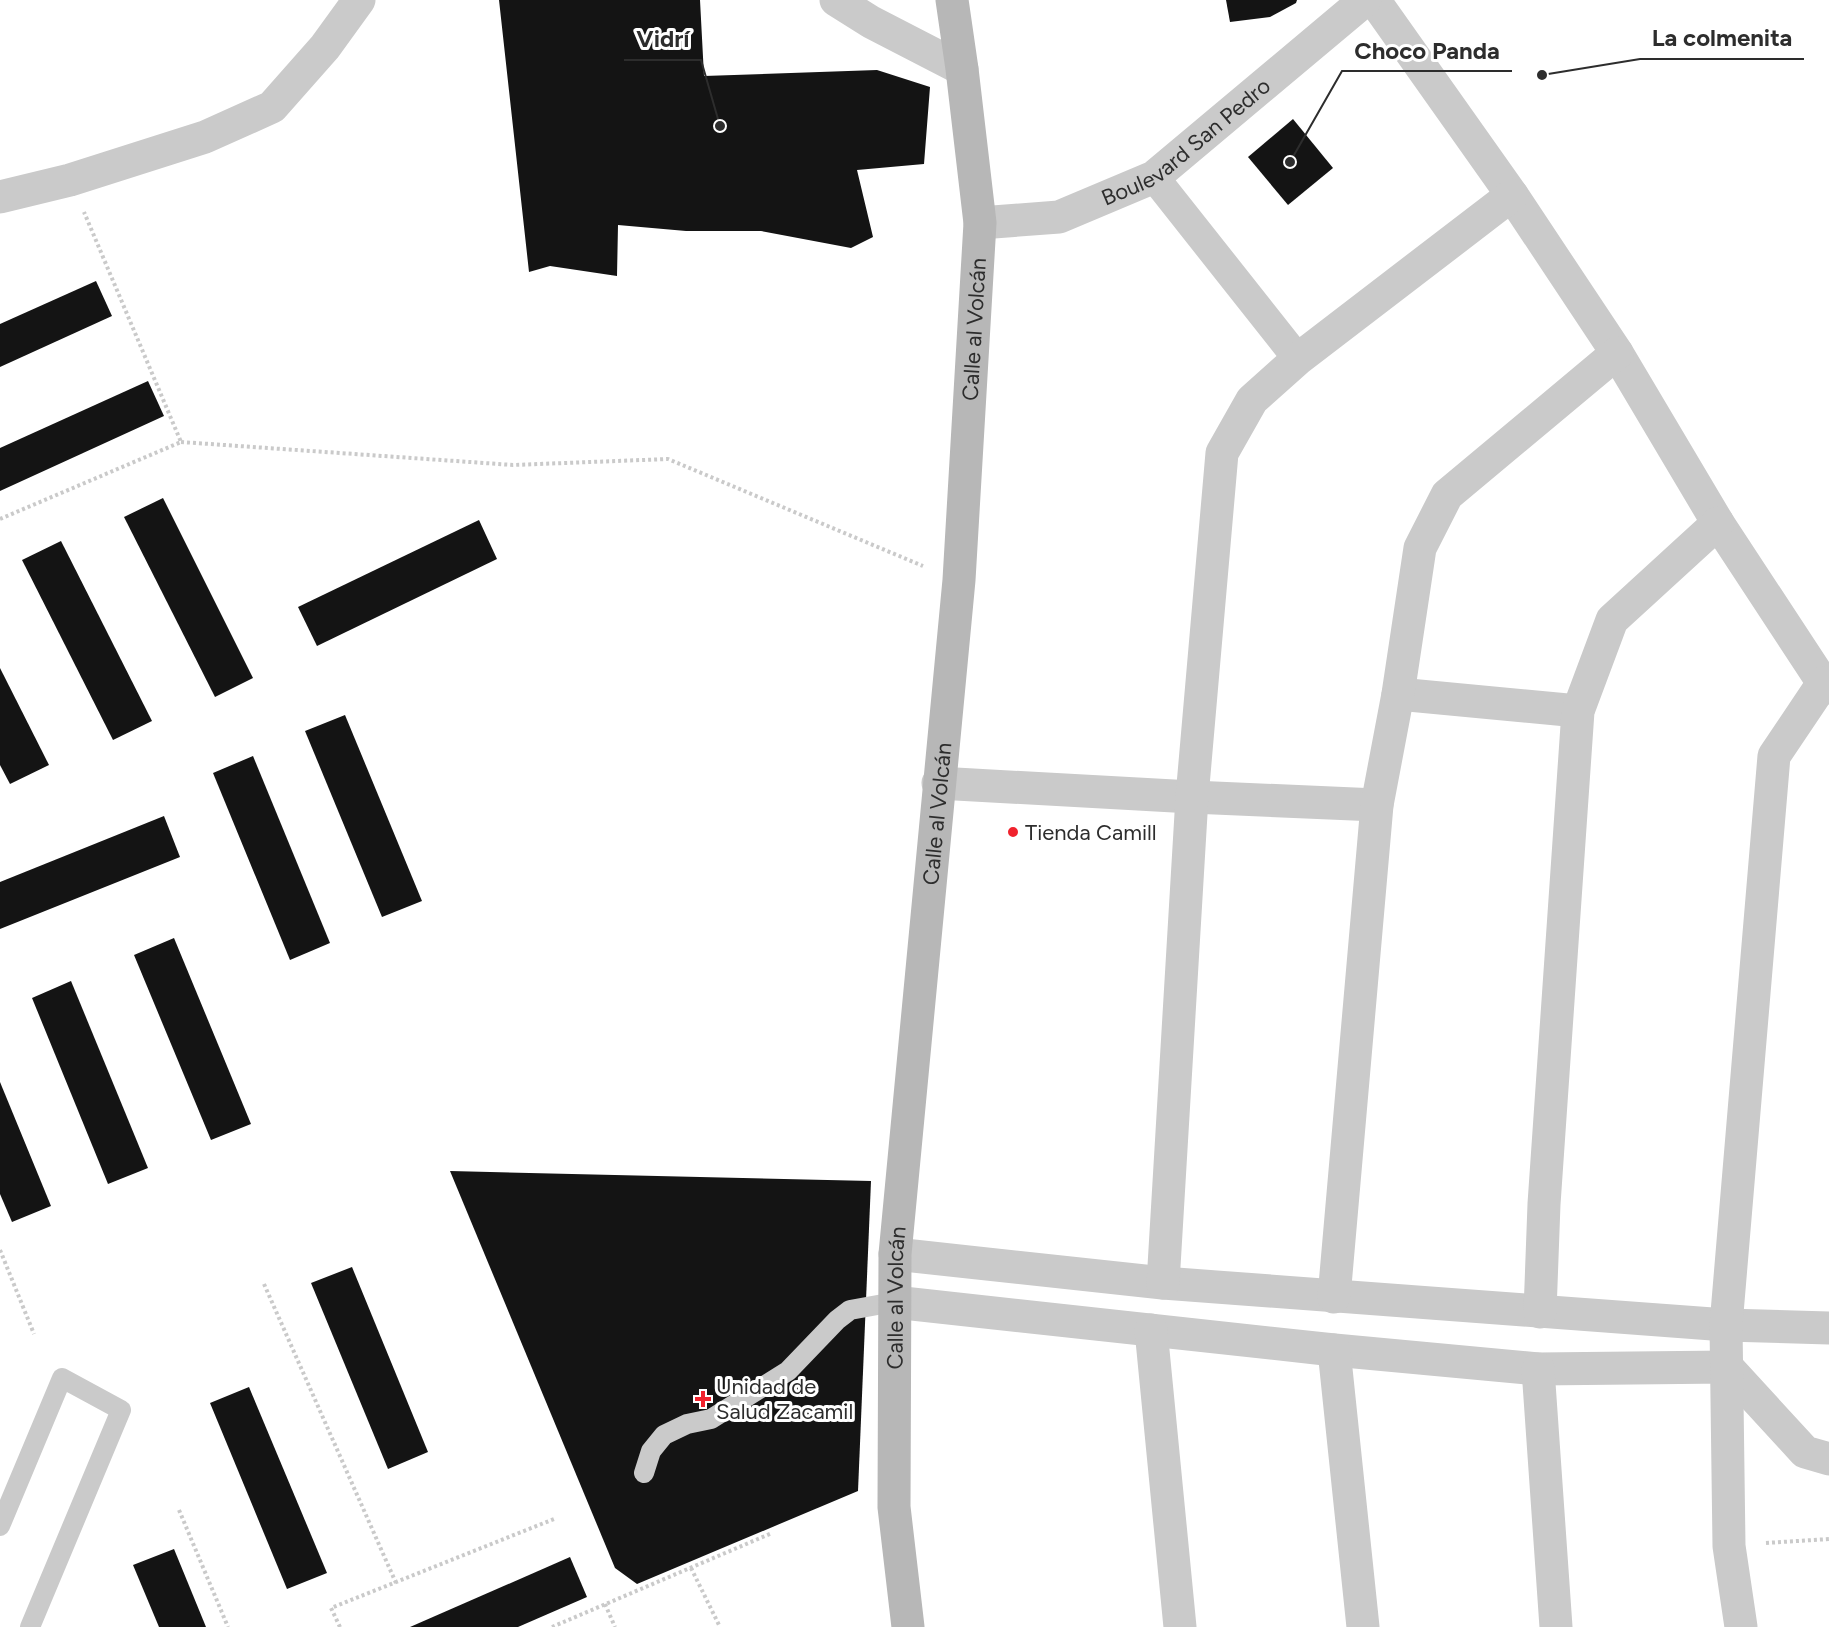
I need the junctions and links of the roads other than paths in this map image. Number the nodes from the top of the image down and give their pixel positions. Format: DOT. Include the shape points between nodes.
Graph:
graph roads {
  1 [pos="359,0"];
  2 [pos="836,0"];
  3 [pos="952,0"];
  4 [pos="1365,0"];
  5 [pos="1374,0"];
  6 [pos="962,69"];
  7 [pos="1154,177"];
  8 [pos="1512,195"];
  9 [pos="0,197"];
  10 [pos="980,223"];
  11 [pos="1617,353"];
  12 [pos="1298,359"];
  13 [pos="1718,523"];
  14 [pos="1826,685"];
  15 [pos="1398,694"];
  16 [pos="1578,711"];
  17 [pos="938,783"];
  18 [pos="1192,797"];
  19 [pos="1377,805"];
  20 [pos="895,1254"];
  21 [pos="1049,1271"];
  22 [pos="1163,1283"];
  23 [pos="1334,1297"];
  24 [pos="894,1302"];
  25 [pos="1540,1312"];
  26 [pos="1042,1318"];
  27 [pos="1726,1325"];
  28 [pos="1829,1328"];
  29 [pos="1151,1330"];
  30 [pos="1334,1350"];
  31 [pos="1727,1367"];
  32 [pos="1538,1369"];
  33 [pos="1829,1459"];
  34 [pos="644,1473"];
  35 [pos="0,1526"];
  36 [pos="30,1627"];
  37 [pos="908,1627"];
  38 [pos="1180,1627"];
  39 [pos="1364,1627"];
  40 [pos="1556,1627"];
  41 [pos="1741,1627"];
  1 -- 9 [label="street" via="272,107 205,137 70,180"];
  2 -- 6 [label="street"];
  3 -- 6 [label="main road, Calle al Volcán"];
  4 -- 7 [label="street, Boulevard San Pedro"];
  5 -- 8 [label="street"];
  6 -- 10 [label="main road, Calle al Volcán"];
  7 -- 10 [label="street, Boulevard San Pedro" via="1059,217"];
  7 -- 12 [label="street"];
  8 -- 11 [label="street"];
  8 -- 12 [label="street"];
  10 -- 17 [label="main road, Calle al Volcán" via="959,580"];
  11 -- 13 [label="street"];
  11 -- 15 [label="street" via="1447,495 1420,548"];
  12 -- 18 [label="street" via="1252,400 1222,453"];
  13 -- 14 [label="street"];
  13 -- 16 [label="street" via="1612,620"];
  14 -- 27 [label="street" via="1774,756"];
  15 -- 16 [label="street"];
  15 -- 19 [label="street"];
  16 -- 25 [label="street"];
  17 -- 18 [label="street"];
  17 -- 20 [label="main road, Calle al Volcán"];
  18 -- 19 [label="street"];
  18 -- 22 [label="street"];
  19 -- 23 [label="street"];
  20 -- 21 [label="street"];
  20 -- 24 [label="main road, Calle al Volcán"];
  21 -- 22 [label="street"];
  21 -- 26 [label="street"];
  22 -- 23 [label="street"];
  23 -- 25 [label="street"];
  24 -- 26 [label="street"];
  24 -- 34 [label="lane" via="850,1310 788,1371 711,1419 687,1424 664,1435 651,1451"];
  24 -- 37 [label="main road, Calle al Volcán" via="894,1507"];
  25 -- 27 [label="street"];
  26 -- 29 [label="street"];
  27 -- 28 [label="street"];
  27 -- 31 [label="street"];
  29 -- 30 [label="street"];
  29 -- 38 [label="street"];
  30 -- 32 [label="street"];
  30 -- 39 [label="street"];
  31 -- 32 [label="street"];
  31 -- 33 [label="street" via="1805,1452"];
  31 -- 41 [label="street" via="1729,1546"];
  32 -- 40 [label="street"];
  35 -- 36 [label="lane" via="62,1378 122,1410"];
}
